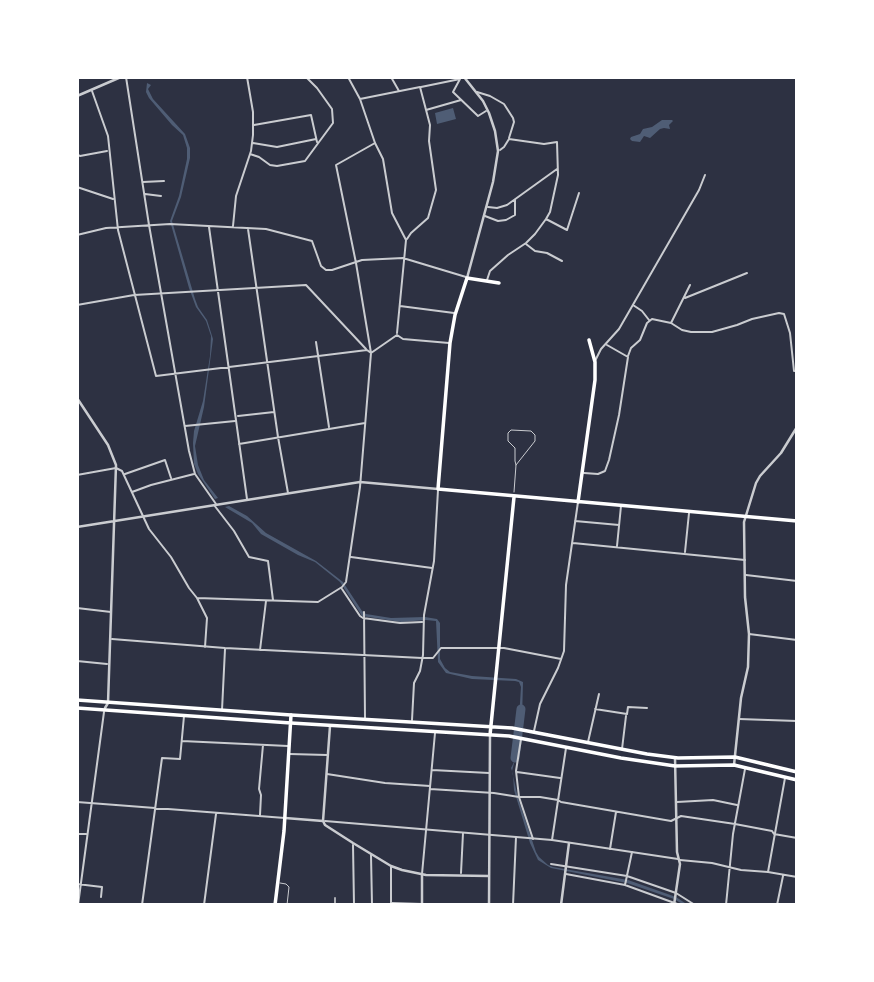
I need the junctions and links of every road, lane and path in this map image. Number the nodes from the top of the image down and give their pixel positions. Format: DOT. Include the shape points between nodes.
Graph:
graph roads {
  1 [pos="106,77"];
  2 [pos="124,77"];
  3 [pos="247,77"];
  4 [pos="306,77"];
  5 [pos="348,77"];
  6 [pos="391,77"];
  7 [pos="463,78"];
  8 [pos="108,83"];
  9 [pos="420,87"];
  10 [pos="92,90"];
  11 [pos="399,91"];
  12 [pos="476,92"];
  13 [pos="77,96"];
  14 [pos="360,99"];
  15 [pos="461,100"];
  16 [pos="426,110"];
  17 [pos="487,110"];
  18 [pos="253,126"];
  19 [pos="316,139"];
  20 [pos="509,139"];
  21 [pos="252,143"];
  22 [pos="375,143"];
  23 [pos="317,144"];
  24 [pos="109,150"];
  25 [pos="498,151"];
  26 [pos="77,153"];
  27 [pos="250,154"];
  28 [pos="558,168"];
  29 [pos="705,175"];
  30 [pos="164,181"];
  31 [pos="142,182"];
  32 [pos="77,187"];
  33 [pos="579,193"];
  34 [pos="144,194"];
  35 [pos="161,196"];
  36 [pos="515,199"];
  37 [pos="114,200"];
  38 [pos="486,206"];
  39 [pos="484,216"];
  40 [pos="546,219"];
  41 [pos="149,225"];
  42 [pos="209,226"];
  43 [pos="117,227"];
  44 [pos="233,227"];
  45 [pos="248,228"];
  46 [pos="77,235"];
  47 [pos="406,240"];
  48 [pos="526,243"];
  49 [pos="403,258"];
  50 [pos="562,261"];
  51 [pos="356,263"];
  52 [pos="747,273"];
  53 [pos="467,278"];
  54 [pos="487,281"];
  55 [pos="499,283"];
  56 [pos="690,285"];
  57 [pos="257,287"];
  58 [pos="218,289"];
  59 [pos="161,293"];
  60 [pos="134,295"];
  61 [pos="684,298"];
  62 [pos="77,305"];
  63 [pos="632,305"];
  64 [pos="399,306"];
  65 [pos="456,314"];
  66 [pos="650,321"];
  67 [pos="671,323"];
  68 [pos="397,335"];
  69 [pos="589,340"];
  70 [pos="316,342"];
  71 [pos="450,343"];
  72 [pos="605,344"];
  73 [pos="367,350"];
  74 [pos="372,353"];
  75 [pos="318,356"];
  76 [pos="628,357"];
  77 [pos="268,362"];
  78 [pos="595,362"];
  79 [pos="228,366"];
  80 [pos="797,371"];
  81 [pos="176,373"];
  82 [pos="77,398"];
  83 [pos="275,412"];
  84 [pos="236,416"];
  85 [pos="236,421"];
  86 [pos="366,423"];
  87 [pos="184,426"];
  88 [pos="797,427"];
  89 [pos="329,429"];
  90 [pos="278,437"];
  91 [pos="239,444"];
  92 [pos="516,465"];
  93 [pos="116,468"];
  94 [pos="583,473"];
  95 [pos="124,474"];
  96 [pos="195,474"];
  97 [pos="77,475"];
  98 [pos="172,480"];
  99 [pos="360,482"];
  100 [pos="438,489"];
  101 [pos="132,492"];
  102 [pos="288,493"];
  103 [pos="514,497"];
  104 [pos="247,499"];
  105 [pos="578,502"];
  106 [pos="215,504"];
  107 [pos="621,505"];
  108 [pos="689,512"];
  109 [pos="143,516"];
  110 [pos="745,517"];
  111 [pos="115,520"];
  112 [pos="575,520"];
  113 [pos="797,521"];
  114 [pos="619,525"];
  115 [pos="77,527"];
  116 [pos="572,543"];
  117 [pos="617,548"];
  118 [pos="685,553"];
  119 [pos="350,557"];
  120 [pos="745,560"];
  121 [pos="432,568"];
  122 [pos="745,575"];
  123 [pos="797,581"];
  124 [pos="342,588"];
  125 [pos="197,598"];
  126 [pos="266,600"];
  127 [pos="273,600"];
  128 [pos="77,608"];
  129 [pos="112,612"];
  130 [pos="364,612"];
  131 [pos="363,618"];
  132 [pos="423,622"];
  133 [pos="749,634"];
  134 [pos="111,639"];
  135 [pos="797,640"];
  136 [pos="205,647"];
  137 [pos="225,648"];
  138 [pos="498,648"];
  139 [pos="260,650"];
  140 [pos="365,656"];
  141 [pos="422,658"];
  142 [pos="561,659"];
  143 [pos="77,660"];
  144 [pos="110,665"];
  145 [pos="598,694"];
  146 [pos="77,700"];
  147 [pos="108,703"];
  148 [pos="77,708"];
  149 [pos="647,708"];
  150 [pos="595,709"];
  151 [pos="222,710"];
  152 [pos="104,711"];
  153 [pos="627,714"];
  154 [pos="291,715"];
  155 [pos="184,716"];
  156 [pos="365,718"];
  157 [pos="738,719"];
  158 [pos="412,721"];
  159 [pos="797,721"];
  160 [pos="291,723"];
  161 [pos="330,725"];
  162 [pos="491,726"];
  163 [pos="435,731"];
  164 [pos="534,732"];
  165 [pos="490,735"];
  166 [pos="522,738"];
  167 [pos="181,741"];
  168 [pos="587,743"];
  169 [pos="262,745"];
  170 [pos="289,747"];
  171 [pos="567,747"];
  172 [pos="622,750"];
  173 [pos="289,754"];
  174 [pos="328,755"];
  175 [pos="736,757"];
  176 [pos="675,758"];
  177 [pos="734,765"];
  178 [pos="675,766"];
  179 [pos="745,768"];
  180 [pos="432,770"];
  181 [pos="516,771"];
  182 [pos="797,772"];
  183 [pos="490,773"];
  184 [pos="326,774"];
  185 [pos="785,777"];
  186 [pos="561,779"];
  187 [pos="797,780"];
  188 [pos="430,788"];
  189 [pos="490,793"];
  190 [pos="518,797"];
  191 [pos="558,800"];
  192 [pos="77,802"];
  193 [pos="676,802"];
  194 [pos="91,804"];
  195 [pos="738,805"];
  196 [pos="155,809"];
  197 [pos="616,812"];
  198 [pos="217,813"];
  199 [pos="260,816"];
  200 [pos="677,817"];
  201 [pos="285,818"];
  202 [pos="323,821"];
  203 [pos="735,824"];
  204 [pos="427,830"];
  205 [pos="463,832"];
  206 [pos="77,834"];
  207 [pos="774,834"];
  208 [pos="87,835"];
  209 [pos="489,835"];
  210 [pos="516,837"];
  211 [pos="797,838"];
  212 [pos="533,839"];
  213 [pos="552,840"];
  214 [pos="569,843"];
  215 [pos="354,844"];
  216 [pos="610,849"];
  217 [pos="632,852"];
  218 [pos="371,854"];
  219 [pos="679,859"];
  220 [pos="551,863"];
  221 [pos="390,866"];
  222 [pos="565,866"];
  223 [pos="730,867"];
  224 [pos="768,872"];
  225 [pos="422,874"];
  226 [pos="564,874"];
  227 [pos="783,875"];
  228 [pos="461,876"];
  229 [pos="489,876"];
  230 [pos="797,877"];
  231 [pos="627,878"];
  232 [pos="278,883"];
  233 [pos="79,884"];
  234 [pos="625,884"];
  235 [pos="675,895"];
  236 [pos="102,897"];
  237 [pos="674,903"];
  238 [pos="391,904"];
  239 [pos="78,905"];
  240 [pos="142,905"];
  241 [pos="204,905"];
  242 [pos="275,905"];
  243 [pos="287,905"];
  244 [pos="354,905"];
  245 [pos="372,905"];
  246 [pos="422,905"];
  247 [pos="491,905"];
  248 [pos="513,905"];
  249 [pos="561,905"];
  250 [pos="680,905"];
  251 [pos="695,905"];
  252 [pos="726,905"];
  253 [pos="777,905"];
  1 -- 8 [label="street"];
  2 -- 8 [label="street"];
  2 -- 31 [label="street"];
  3 -- 18 [label="street"];
  4 -- 23 [label="street" via="332,109 333,123"];
  5 -- 14 [label="street"];
  6 -- 11 [label="street"];
  7 -- 9 [label="street"];
  7 -- 12 [label="street"];
  7 -- 15 [label="street" via="453,92"];
  8 -- 10 [label="street"];
  9 -- 11 [label="street"];
  9 -- 16 [label="street"];
  10 -- 13 [label="street"];
  10 -- 24 [label="street"];
  11 -- 14 [label="street"];
  12 -- 17 [label="street"];
  12 -- 20 [label="street" via="504,104 514,122"];
  14 -- 22 [label="street"];
  15 -- 16 [label="street"];
  15 -- 17 [label="street" via="478,116"];
  16 -- 47 [label="street" via="436,190 428,218"];
  17 -- 25 [label="street"];
  18 -- 19 [label="street" via="311,114"];
  18 -- 21 [label="street"];
  19 -- 21 [label="street" via="277,147"];
  19 -- 23 [label="street"];
  20 -- 25 [label="street"];
  20 -- 28 [label="street" via="557,142"];
  21 -- 27 [label="street"];
  22 -- 47 [label="street" via="393,213"];
  22 -- 51 [label="street" via="336,165"];
  23 -- 27 [label="street" via="305,161 286,166 270,165"];
  24 -- 26 [label="street"];
  24 -- 37 [label="street"];
  25 -- 38 [label="street"];
  27 -- 44 [label="street" via="236,196"];
  28 -- 36 [label="street"];
  28 -- 40 [label="street"];
  29 -- 63 [label="street"];
  30 -- 31 [label="street"];
  31 -- 34 [label="street"];
  32 -- 37 [label="street"];
  33 -- 40 [label="street" via="567,230"];
  34 -- 35 [label="street"];
  34 -- 41 [label="street"];
  36 -- 38 [label="street" via="498,208"];
  36 -- 39 [label="street" via="514,215 506,220"];
  37 -- 43 [label="street"];
  38 -- 39 [label="street"];
  39 -- 53 [label="street"];
  40 -- 48 [label="street"];
  41 -- 42 [label="street"];
  41 -- 43 [label="street"];
  41 -- 59 [label="street"];
  42 -- 44 [label="street"];
  42 -- 58 [label="street"];
  43 -- 46 [label="street"];
  43 -- 60 [label="street"];
  44 -- 45 [label="street"];
  45 -- 51 [label="street" via="312,241 326,270"];
  45 -- 57 [label="street"];
  47 -- 49 [label="street"];
  48 -- 50 [label="street"];
  48 -- 54 [label="street" via="490,271"];
  49 -- 51 [label="street"];
  49 -- 53 [label="street"];
  49 -- 64 [label="street"];
  51 -- 74 [label="street"];
  52 -- 61 [label="street"];
  53 -- 54 [label="main road"];
  53 -- 65 [label="main road"];
  54 -- 55 [label="main road"];
  56 -- 61 [label="street"];
  57 -- 58 [label="street"];
  57 -- 73 [label="street" via="306,285"];
  57 -- 77 [label="street"];
  58 -- 59 [label="street"];
  58 -- 79 [label="street"];
  59 -- 60 [label="street"];
  59 -- 81 [label="street"];
  60 -- 62 [label="street"];
  60 -- 81 [label="street" via="156,376"];
  61 -- 67 [label="street"];
  63 -- 66 [label="street"];
  63 -- 72 [label="street"];
  64 -- 65 [label="street"];
  64 -- 68 [label="street"];
  65 -- 71 [label="main road"];
  66 -- 67 [label="street"];
  66 -- 76 [label="street"];
  67 -- 80 [label="street" via="691,332 712,332 784,314"];
  68 -- 71 [label="street" via="403,340"];
  68 -- 74 [label="street"];
  69 -- 78 [label="main road"];
  70 -- 75 [label="street"];
  71 -- 100 [label="main road"];
  72 -- 76 [label="street"];
  72 -- 78 [label="street"];
  73 -- 74 [label="street"];
  73 -- 75 [label="street"];
  74 -- 86 [label="street"];
  75 -- 77 [label="street"];
  75 -- 89 [label="street"];
  76 -- 94 [label="street" via="620,415 605,471"];
  77 -- 79 [label="street"];
  77 -- 83 [label="street"];
  78 -- 94 [label="main road"];
  79 -- 81 [label="street"];
  79 -- 84 [label="street"];
  81 -- 87 [label="street"];
  82 -- 93 [label="street"];
  83 -- 84 [label="street"];
  83 -- 90 [label="street"];
  84 -- 85 [label="street"];
  85 -- 87 [label="street"];
  85 -- 91 [label="street"];
  86 -- 89 [label="street"];
  86 -- 99 [label="street"];
  87 -- 96 [label="street"];
  88 -- 110 [label="street" via="760,475"];
  89 -- 90 [label="street"];
  90 -- 91 [label="street"];
  90 -- 102 [label="street"];
  91 -- 104 [label="street"];
  92 -- 92 [label="lane" via="516,448 508,441 508,432 531,431 535,441"];
  92 -- 103 [label="lane"];
  93 -- 95 [label="street"];
  93 -- 97 [label="street"];
  93 -- 111 [label="street"];
  94 -- 105 [label="main road"];
  95 -- 98 [label="street" via="165,460"];
  95 -- 101 [label="street"];
  96 -- 98 [label="street"];
  96 -- 106 [label="street"];
  98 -- 101 [label="street"];
  99 -- 100 [label="street"];
  99 -- 102 [label="street"];
  99 -- 119 [label="street"];
  100 -- 103 [label="main road"];
  100 -- 121 [label="street"];
  101 -- 109 [label="street"];
  102 -- 104 [label="street"];
  103 -- 105 [label="main road"];
  103 -- 138 [label="main road"];
  104 -- 106 [label="street"];
  105 -- 107 [label="main road"];
  105 -- 112 [label="street"];
  106 -- 109 [label="street"];
  106 -- 127 [label="street" via="249,557 268,561"];
  107 -- 108 [label="main road"];
  107 -- 114 [label="street"];
  108 -- 110 [label="main road"];
  108 -- 118 [label="street"];
  109 -- 111 [label="street"];
  109 -- 125 [label="street"];
  110 -- 113 [label="main road"];
  110 -- 120 [label="street"];
  111 -- 115 [label="street"];
  111 -- 129 [label="street"];
  112 -- 114 [label="street"];
  112 -- 116 [label="street"];
  114 -- 117 [label="street"];
  116 -- 117 [label="street"];
  116 -- 142 [label="street"];
  117 -- 118 [label="street"];
  118 -- 120 [label="street"];
  119 -- 121 [label="street"];
  119 -- 124 [label="street"];
  120 -- 122 [label="street"];
  121 -- 132 [label="street"];
  122 -- 123 [label="street"];
  122 -- 133 [label="street"];
  124 -- 127 [label="street" via="318,602"];
  124 -- 131 [label="street"];
  125 -- 126 [label="street"];
  125 -- 136 [label="street" via="207,618"];
  126 -- 127 [label="street"];
  126 -- 139 [label="street"];
  128 -- 129 [label="street"];
  129 -- 134 [label="street"];
  130 -- 131 [label="street"];
  131 -- 132 [label="street"];
  131 -- 140 [label="street"];
  132 -- 141 [label="street"];
  133 -- 135 [label="street"];
  133 -- 157 [label="street"];
  134 -- 136 [label="street"];
  134 -- 144 [label="street"];
  136 -- 137 [label="street"];
  137 -- 139 [label="street"];
  137 -- 151 [label="street"];
  138 -- 141 [label="street" via="441,648 433,658"];
  138 -- 142 [label="street"];
  138 -- 162 [label="main road"];
  139 -- 140 [label="street"];
  140 -- 141 [label="street"];
  140 -- 156 [label="street"];
  141 -- 158 [label="street" via="414,683"];
  142 -- 164 [label="street" via="540,704"];
  143 -- 144 [label="street"];
  144 -- 147 [label="street"];
  145 -- 150 [label="street"];
  146 -- 147 [label="main road"];
  147 -- 151 [label="main road"];
  147 -- 152 [label="street"];
  148 -- 152 [label="main road"];
  149 -- 153 [label="street" via="628,707"];
  150 -- 153 [label="street"];
  150 -- 168 [label="street"];
  151 -- 154 [label="main road"];
  152 -- 155 [label="main road"];
  152 -- 194 [label="street"];
  153 -- 172 [label="street"];
  154 -- 156 [label="main road"];
  154 -- 160 [label="main road"];
  155 -- 160 [label="main road"];
  155 -- 167 [label="street"];
  156 -- 158 [label="main road"];
  157 -- 159 [label="street"];
  157 -- 175 [label="street"];
  158 -- 162 [label="main road"];
  160 -- 161 [label="main road"];
  160 -- 170 [label="main road"];
  161 -- 163 [label="main road"];
  161 -- 174 [label="street"];
  162 -- 164 [label="main road"];
  162 -- 165 [label="main road"];
  163 -- 165 [label="main road"];
  163 -- 180 [label="street"];
  164 -- 168 [label="main road"];
  165 -- 166 [label="main road"];
  165 -- 183 [label="street"];
  166 -- 171 [label="main road"];
  166 -- 181 [label="street"];
  167 -- 169 [label="street"];
  167 -- 196 [label="street" via="180,759 162,758"];
  168 -- 172 [label="main road"];
  169 -- 170 [label="street"];
  169 -- 199 [label="street"];
  170 -- 173 [label="main road"];
  171 -- 178 [label="main road"];
  171 -- 186 [label="street"];
  172 -- 176 [label="main road"];
  173 -- 174 [label="street"];
  173 -- 201 [label="main road"];
  174 -- 184 [label="street"];
  175 -- 176 [label="main road"];
  175 -- 177 [label="street"];
  175 -- 182 [label="main road"];
  176 -- 178 [label="street"];
  177 -- 178 [label="main road"];
  177 -- 179 [label="main road"];
  178 -- 193 [label="street"];
  179 -- 185 [label="main road"];
  179 -- 195 [label="street"];
  180 -- 183 [label="street"];
  180 -- 188 [label="street"];
  181 -- 186 [label="street"];
  181 -- 190 [label="street"];
  183 -- 189 [label="street"];
  184 -- 188 [label="street"];
  184 -- 202 [label="street"];
  185 -- 187 [label="main road"];
  185 -- 207 [label="street"];
  186 -- 191 [label="street"];
  188 -- 189 [label="street"];
  188 -- 204 [label="street"];
  189 -- 190 [label="street"];
  189 -- 209 [label="street"];
  190 -- 191 [label="street"];
  190 -- 212 [label="street"];
  191 -- 197 [label="street"];
  191 -- 213 [label="street"];
  192 -- 194 [label="street"];
  193 -- 195 [label="street" via="713,800"];
  193 -- 200 [label="street"];
  194 -- 196 [label="street"];
  194 -- 208 [label="street"];
  195 -- 203 [label="street"];
  196 -- 198 [label="street"];
  196 -- 240 [label="street"];
  197 -- 200 [label="street" via="671,821"];
  197 -- 216 [label="street"];
  198 -- 199 [label="street"];
  198 -- 241 [label="street"];
  199 -- 201 [label="street"];
  200 -- 203 [label="street"];
  200 -- 219 [label="street"];
  201 -- 202 [label="street"];
  201 -- 232 [label="main road"];
  202 -- 204 [label="street"];
  202 -- 215 [label="street"];
  203 -- 207 [label="street"];
  203 -- 223 [label="street"];
  204 -- 205 [label="street"];
  204 -- 225 [label="street"];
  205 -- 209 [label="street"];
  205 -- 228 [label="street"];
  206 -- 208 [label="street"];
  207 -- 211 [label="street"];
  207 -- 224 [label="street"];
  208 -- 233 [label="street"];
  209 -- 210 [label="street"];
  209 -- 229 [label="street"];
  210 -- 212 [label="street"];
  210 -- 248 [label="street"];
  212 -- 213 [label="street"];
  213 -- 214 [label="street"];
  214 -- 216 [label="street"];
  214 -- 222 [label="street"];
  215 -- 218 [label="street"];
  215 -- 244 [label="street"];
  216 -- 217 [label="street"];
  217 -- 219 [label="street"];
  217 -- 231 [label="street"];
  218 -- 221 [label="street"];
  218 -- 245 [label="street"];
  219 -- 223 [label="street"];
  219 -- 235 [label="street"];
  220 -- 222 [label="street"];
  221 -- 225 [label="street"];
  221 -- 238 [label="street"];
  222 -- 226 [label="street"];
  222 -- 231 [label="street"];
  223 -- 224 [label="street"];
  223 -- 252 [label="street"];
  224 -- 227 [label="street"];
  225 -- 228 [label="street"];
  225 -- 246 [label="street"];
  226 -- 234 [label="street"];
  226 -- 249 [label="street"];
  227 -- 230 [label="street"];
  227 -- 253 [label="street"];
  228 -- 229 [label="street"];
  229 -- 247 [label="street"];
  231 -- 234 [label="street"];
  231 -- 235 [label="street"];
  232 -- 242 [label="main road"];
  232 -- 243 [label="lane" via="289,887"];
  233 -- 236 [label="street" via="102,887"];
  233 -- 239 [label="street"];
  234 -- 237 [label="street"];
  235 -- 237 [label="street"];
  235 -- 251 [label="street"];
  237 -- 250 [label="street"];
  238 -- 246 [label="street"];
}
